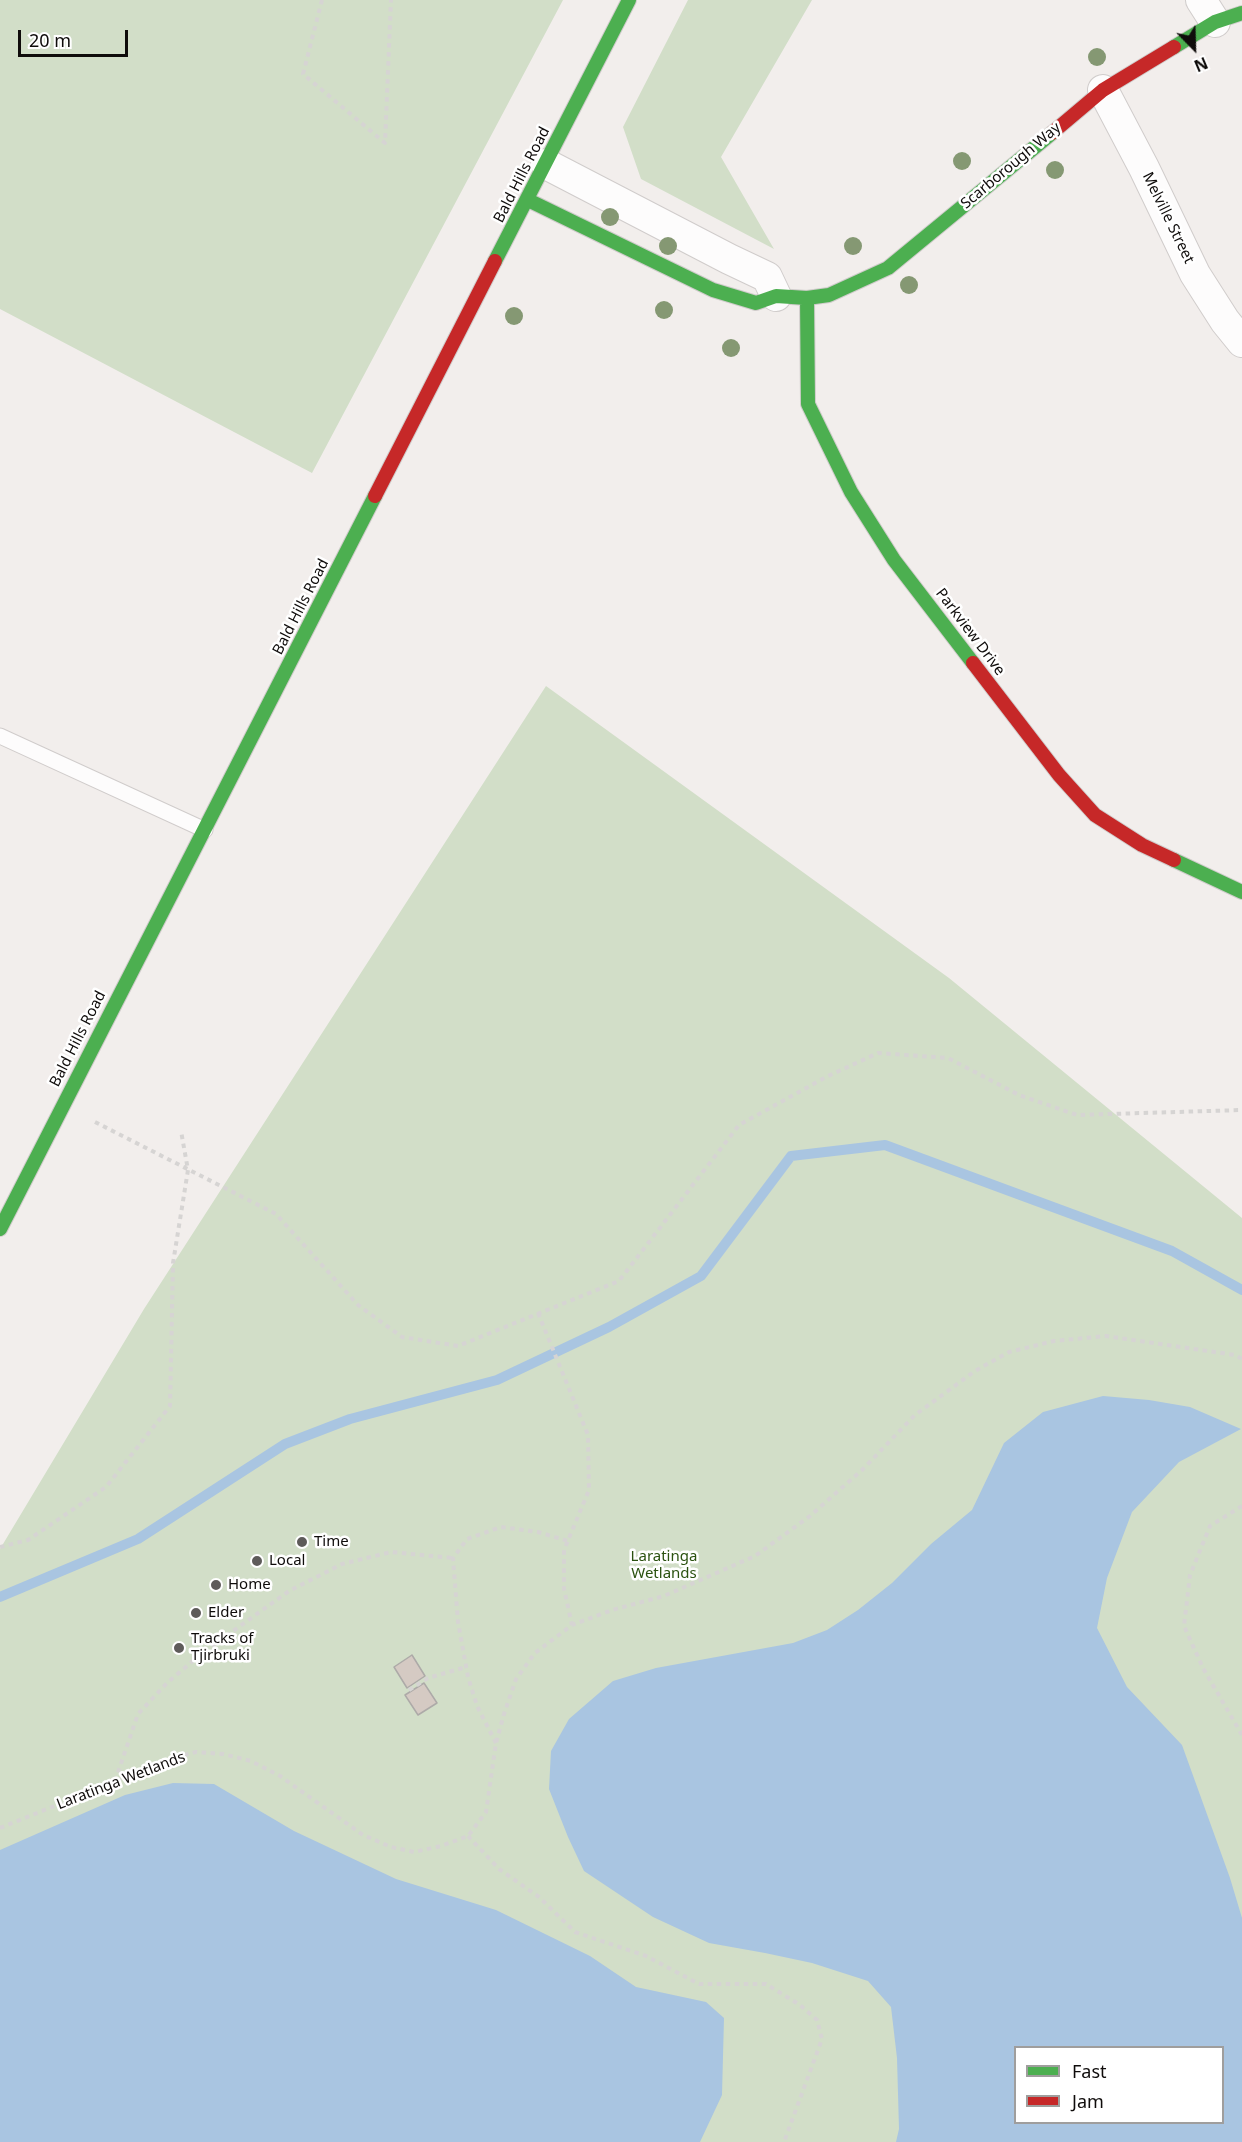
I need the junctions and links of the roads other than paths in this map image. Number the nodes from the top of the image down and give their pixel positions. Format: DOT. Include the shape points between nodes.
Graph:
graph roads {
  1 [pos="629,0"];
  2 [pos="1219,12"];
  3 [pos="1103,90"];
  4 [pos="546,164"];
  5 [pos="528,200"];
  6 [pos="776,296"];
  7 [pos="807,298"];
  8 [pos="1242,342"];
  9 [pos="0,736"];
  10 [pos="205,830"];
  11 [pos="1242,892"];
  12 [pos="0,1229"];
  1 -- 4 [label="street, Bald Hills Road"];
  2 -- 3 [label="street, Scarborough Way"];
  3 -- 7 [label="street, Scarborough Way" via="888,268 829,295"];
  3 -- 8 [label="street, Melville Street" via="1195,274"];
  4 -- 5 [label="street, Bald Hills Road"];
  4 -- 6 [label="street" via="767,277"];
  5 -- 6 [label="street, Scarborough Way" via="713,290 756,303"];
  5 -- 10 [label="street, Bald Hills Road"];
  6 -- 7 [label="street, Scarborough Way"];
  7 -- 11 [label="street, Parkview Drive" via="808,404 851,492 894,561 1059,775 1095,815 1142,845"];
  9 -- 10 [label="lane"];
  10 -- 12 [label="street, Bald Hills Road"];
}
